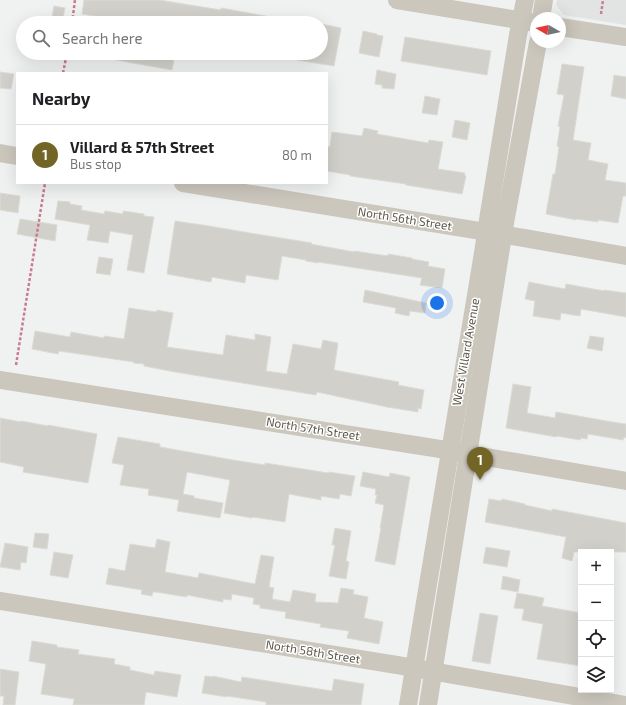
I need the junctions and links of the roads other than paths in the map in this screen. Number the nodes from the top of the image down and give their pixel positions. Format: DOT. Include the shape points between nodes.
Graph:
graph roads {
  1 [pos="397,0"];
  2 [pos="525,0"];
  3 [pos="544,0"];
  4 [pos="415,2"];
  5 [pos="542,12"];
  6 [pos="528,21"];
  7 [pos="566,27"];
  8 [pos="626,38"];
  9 [pos="537,48"];
  10 [pos="0,153"];
  11 [pos="16,156"];
  12 [pos="189,184"];
  13 [pos="486,232"];
  14 [pos="503,235"];
  15 [pos="626,256"];
  16 [pos="0,380"];
  17 [pos="450,451"];
  18 [pos="468,454"];
  19 [pos="626,481"];
  20 [pos="0,601"];
  21 [pos="414,668"];
  22 [pos="434,672"];
  23 [pos="408,705"];
  24 [pos="428,705"];
  25 [pos="625,705"];
  1 -- 4 [label="street"];
  2 -- 6 [label="street, West Villard Avenue"];
  3 -- 5 [label="street"];
  4 -- 6 [label="street"];
  6 -- 13 [label="street, West Villard Avenue"];
  7 -- 8 [label="street"];
  9 -- 14 [label="street, West Villard Avenue"];
  10 -- 11 [label="street"];
  12 -- 13 [label="street, North 56th Street"];
  13 -- 14 [label="street, North 56th Street"];
  13 -- 17 [label="street, West Villard Avenue"];
  14 -- 15 [label="street, North 56th Street"];
  14 -- 18 [label="street, West Villard Avenue"];
  16 -- 17 [label="street, North 57th Street"];
  17 -- 18 [label="street, North 57th Street"];
  17 -- 21 [label="street, West Villard Avenue"];
  18 -- 19 [label="street, North 57th Street"];
  18 -- 22 [label="street, West Villard Avenue"];
  20 -- 21 [label="street, North 58th Street"];
  21 -- 22 [label="street, North 58th Street"];
  21 -- 23 [label="street, West Villard Avenue"];
  22 -- 24 [label="street, West Villard Avenue"];
  22 -- 25 [label="street, North 58th Street"];
}
